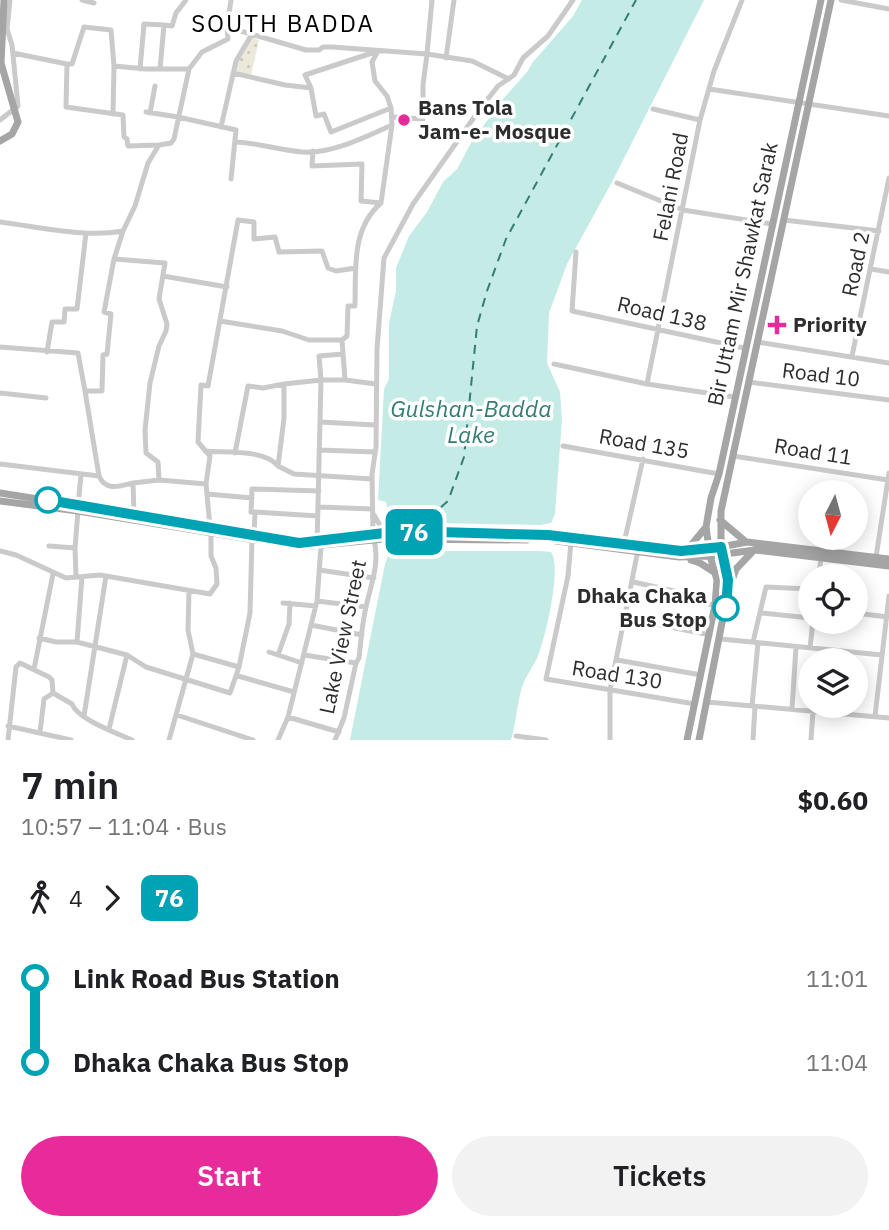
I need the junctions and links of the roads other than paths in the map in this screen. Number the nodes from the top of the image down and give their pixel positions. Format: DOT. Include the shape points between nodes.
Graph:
graph roads {
  1 [pos="4,0"];
  2 [pos="10,0"];
  3 [pos="82,0"];
  4 [pos="186,0"];
  5 [pos="231,0"];
  6 [pos="432,0"];
  7 [pos="454,0"];
  8 [pos="742,0"];
  9 [pos="821,0"];
  10 [pos="831,0"];
  11 [pos="841,0"];
  12 [pos="564,1"];
  13 [pos="572,2"];
  14 [pos="94,3"];
  15 [pos="889,9"];
  16 [pos="164,24"];
  17 [pos="227,27"];
  18 [pos="252,34"];
  19 [pos="379,51"];
  20 [pos="13,53"];
  21 [pos="427,54"];
  22 [pos="446,58"];
  23 [pos="67,64"];
  24 [pos="114,66"];
  25 [pos="140,69"];
  26 [pos="160,69"];
  27 [pos="188,69"];
  28 [pos="233,73"];
  29 [pos="509,79"];
  30 [pos="155,86"];
  31 [pos="311,88"];
  32 [pos="709,89"];
  33 [pos="798,103"];
  34 [pos="808,104"];
  35 [pos="391,108"];
  36 [pos="653,109"];
  37 [pos="113,114"];
  38 [pos="889,116"];
  39 [pos="178,117"];
  40 [pos="391,117"];
  41 [pos="0,120"];
  42 [pos="700,120"];
  43 [pos="391,125"];
  44 [pos="221,127"];
  45 [pos="0,141"];
  46 [pos="236,142"];
  47 [pos="159,145"];
  48 [pos="313,151"];
  49 [pos="889,178"];
  50 [pos="231,179"];
  51 [pos="617,183"];
  52 [pos="381,203"];
  53 [pos="683,210"];
  54 [pos="783,220"];
  55 [pos="0,222"];
  56 [pos="772,224"];
  57 [pos="124,231"];
  58 [pos="879,231"];
  59 [pos="86,233"];
  60 [pos="576,252"];
  61 [pos="114,259"];
  62 [pos="356,268"];
  63 [pos="871,269"];
  64 [pos="889,272"];
  65 [pos="163,276"];
  66 [pos="227,287"];
  67 [pos="220,321"];
  68 [pos="659,330"];
  69 [pos="342,340"];
  70 [pos="757,342"];
  71 [pos="0,347"];
  72 [pos="744,348"];
  73 [pos="47,352"];
  74 [pos="343,354"];
  75 [pos="852,356"];
  76 [pos="889,363"];
  77 [pos="554,365"];
  78 [pos="321,380"];
  79 [pos="345,380"];
  80 [pos="748,382"];
  81 [pos="284,384"];
  82 [pos="376,384"];
  83 [pos="647,384"];
  84 [pos="85,391"];
  85 [pos="0,393"];
  86 [pos="734,397"];
  87 [pos="46,398"];
  88 [pos="889,400"];
  89 [pos="320,422"];
  90 [pos="375,425"];
  91 [pos="563,446"];
  92 [pos="319,450"];
  93 [pos="375,452"];
  94 [pos="235,453"];
  95 [pos="207,454"];
  96 [pos="733,456"];
  97 [pos="643,459"];
  98 [pos="0,464"];
  99 [pos="278,466"];
  100 [pos="80,474"];
  101 [pos="719,474"];
  102 [pos="99,476"];
  103 [pos="888,476"];
  104 [pos="319,477"];
  105 [pos="372,479"];
  106 [pos="159,480"];
  107 [pos="133,483"];
  108 [pos="206,484"];
  109 [pos="319,491"];
  110 [pos="0,493"];
  111 [pos="207,494"];
  112 [pos="252,498"];
  113 [pos="0,501"];
  114 [pos="319,507"];
  115 [pos="78,508"];
  116 [pos="372,511"];
  117 [pos="255,512"];
  118 [pos="134,514"];
  119 [pos="318,516"];
  120 [pos="720,520"];
  121 [pos="706,527"];
  122 [pos="211,529"];
  123 [pos="390,532"];
  124 [pos="374,536"];
  125 [pos="253,537"];
  126 [pos="570,542"];
  127 [pos="747,542"];
  128 [pos="624,543"];
  129 [pos="318,545"];
  130 [pos="49,546"];
  131 [pos="75,548"];
  132 [pos="638,550"];
  133 [pos="755,550"];
  134 [pos="0,551"];
  135 [pos="721,551"];
  136 [pos="709,553"];
  137 [pos="682,555"];
  138 [pos="821,556"];
  139 [pos="876,557"];
  140 [pos="889,559"];
  141 [pos="820,564"];
  142 [pos="889,566"];
  143 [pos="319,570"];
  144 [pos="715,572"];
  145 [pos="53,574"];
  146 [pos="106,576"];
  147 [pos="79,577"];
  148 [pos="374,578"];
  149 [pos="633,582"];
  150 [pos="798,588"];
  151 [pos="189,591"];
  152 [pos="728,592"];
  153 [pos="889,596"];
  154 [pos="561,597"];
  155 [pos="283,603"];
  156 [pos="290,603"];
  157 [pos="316,603"];
  158 [pos="715,605"];
  159 [pos="366,607"];
  160 [pos="761,613"];
  161 [pos="868,615"];
  162 [pos="887,617"];
  163 [pos="625,618"];
  164 [pos="798,618"];
  165 [pos="311,625"];
  166 [pos="811,634"];
  167 [pos="362,635"];
  168 [pos="710,635"];
  169 [pos="39,638"];
  170 [pos="887,638"];
  171 [pos="720,639"];
  172 [pos="77,642"];
  173 [pos="755,643"];
  174 [pos="96,646"];
  175 [pos="796,647"];
  176 [pos="810,648"];
  177 [pos="269,652"];
  178 [pos="192,654"];
  179 [pos="304,654"];
  180 [pos="868,654"];
  181 [pos="127,655"];
  182 [pos="278,655"];
  183 [pos="882,655"];
  184 [pos="617,660"];
  185 [pos="302,663"];
  186 [pos="356,663"];
  187 [pos="239,667"];
  188 [pos="34,669"];
  189 [pos="701,675"];
  190 [pos="238,676"];
  191 [pos="186,681"];
  192 [pos="610,690"];
  193 [pos="294,692"];
  194 [pos="53,693"];
  195 [pos="707,702"];
  196 [pos="695,704"];
  197 [pos="753,706"];
  198 [pos="792,709"];
  199 [pos="798,710"];
  200 [pos="177,715"];
  201 [pos="868,715"];
  202 [pos="84,716"];
  203 [pos="875,716"];
  204 [pos="288,717"];
  205 [pos="813,718"];
  206 [pos="889,718"];
  207 [pos="8,726"];
  208 [pos="109,729"];
  209 [pos="40,732"];
  210 [pos="340,732"];
  211 [pos="516,736"];
  212 [pos="8,740"];
  213 [pos="71,740"];
  214 [pos="132,740"];
  215 [pos="169,740"];
  216 [pos="253,740"];
  217 [pos="278,740"];
  218 [pos="335,740"];
  219 [pos="546,740"];
  220 [pos="610,740"];
  221 [pos="687,740"];
  222 [pos="699,740"];
  223 [pos="753,740"];
  224 [pos="811,740"];
  1 -- 45 [label="main road, bridge" via="1,63 18,122 12,134"];
  2 -- 20 [label="street" via="7,29"];
  3 -- 14 [label="street"];
  4 -- 16 [label="street" via="172,26"];
  5 -- 17 [label="street"];
  6 -- 21 [label="street"];
  7 -- 22 [label="street"];
  8 -- 32 [label="street, Felani Road"];
  9 -- 33 [label="main road, Bir Uttam Mir Shawkat Sarak"];
  10 -- 34 [label="main road, Bir Uttam Mir Shawkat Sarak"];
  11 -- 15 [label="street"];
  12 -- 13 [label="street"];
  13 -- 29 [label="street, Lake View Street"];
  16 -- 25 [label="street" via="144,24"];
  16 -- 26 [label="street"];
  17 -- 18 [label="street"];
  17 -- 27 [label="street" via="228,39 202,52"];
  18 -- 19 [label="street" via="306,50"];
  18 -- 28 [label="street"];
  19 -- 21 [label="street"];
  19 -- 31 [label="street" via="305,75"];
  19 -- 35 [label="street" via="372,62 376,81"];
  20 -- 23 [label="street"];
  20 -- 41 [label="street" via="18,107"];
  21 -- 22 [label="street"];
  21 -- 40 [label="street" via="423,119"];
  22 -- 29 [label="street" via="472,61"];
  23 -- 24 [label="street" via="72,64 84,27 111,30"];
  23 -- 37 [label="street" via="66,107"];
  24 -- 25 [label="street"];
  24 -- 37 [label="street"];
  25 -- 26 [label="street"];
  26 -- 27 [label="street"];
  27 -- 39 [label="street"];
  28 -- 31 [label="street"];
  28 -- 44 [label="street"];
  29 -- 82 [label="street, Lake View Street" via="498,86 413,204 384,258"];
  30 -- 39 [label="street" via="148,112"];
  31 -- 35 [label="street" via="316,116 324,114 331,132"];
  32 -- 33 [label="street"];
  32 -- 42 [label="street, Felani Road"];
  33 -- 34 [label="street"];
  33 -- 56 [label="main road, Bir Uttam Mir Shawkat Sarak"];
  34 -- 38 [label="street"];
  34 -- 54 [label="main road, Bir Uttam Mir Shawkat Sarak"];
  35 -- 40 [label="street"];
  36 -- 42 [label="street"];
  37 -- 47 [label="street" via="125,116 128,146"];
  39 -- 44 [label="street"];
  39 -- 47 [label="street" via="173,142"];
  40 -- 43 [label="street"];
  42 -- 53 [label="street, Felani Road"];
  43 -- 48 [label="street" via="334,148"];
  43 -- 52 [label="street"];
  44 -- 46 [label="street" via="236,130"];
  46 -- 48 [label="street"];
  46 -- 50 [label="street"];
  47 -- 57 [label="street"];
  48 -- 52 [label="street" via="312,166 362,164 361,201"];
  49 -- 58 [label="street, Road 2"];
  51 -- 53 [label="street"];
  52 -- 62 [label="street" via="367,218 358,241"];
  53 -- 56 [label="street"];
  53 -- 68 [label="street, Felani Road"];
  54 -- 58 [label="street"];
  54 -- 70 [label="main road, Bir Uttam Mir Shawkat Sarak"];
  55 -- 59 [label="street"];
  56 -- 72 [label="main road, Bir Uttam Mir Shawkat Sarak"];
  57 -- 59 [label="street"];
  57 -- 61 [label="street"];
  58 -- 63 [label="street, Road 2"];
  59 -- 73 [label="street" via="77,309 65,309 64,322 52,322"];
  60 -- 68 [label="street, Road 138" via="572,311"];
  61 -- 65 [label="street" via="164,263"];
  61 -- 84 [label="street" via="104,312 111,314 102,391"];
  62 -- 66 [label="street" via="328,268 322,251 279,251 275,237 254,239 254,222 238,220"];
  62 -- 69 [label="street" via="355,306 348,306 347,336"];
  63 -- 64 [label="street"];
  63 -- 75 [label="street, Road 2"];
  65 -- 66 [label="street"];
  65 -- 106 [label="street" via="159,299 167,324 153,370 145,430 146,453 158,462"];
  66 -- 67 [label="street"];
  67 -- 69 [label="street" via="309,340"];
  67 -- 95 [label="street" via="208,386 201,385 198,438"];
  68 -- 72 [label="street, Road 138"];
  68 -- 83 [label="street, Felani Road"];
  69 -- 74 [label="street"];
  70 -- 72 [label="main road"];
  70 -- 75 [label="street"];
  70 -- 80 [label="main road, Bir Uttam Mir Shawkat Sarak"];
  71 -- 73 [label="street"];
  72 -- 86 [label="main road, Bir Uttam Mir Shawkat Sarak"];
  73 -- 84 [label="street" via="78,353"];
  74 -- 78 [label="street" via="319,356"];
  74 -- 79 [label="street"];
  75 -- 76 [label="street"];
  77 -- 83 [label="street"];
  78 -- 79 [label="street"];
  78 -- 81 [label="street"];
  78 -- 89 [label="street"];
  79 -- 82 [label="street"];
  80 -- 88 [label="street, Road 10"];
  80 -- 96 [label="main road, Bir Uttam Mir Shawkat Sarak"];
  81 -- 94 [label="street" via="248,386"];
  81 -- 99 [label="street"];
  82 -- 90 [label="street, Lake View Street"];
  83 -- 86 [label="street"];
  84 -- 102 [label="street"];
  85 -- 87 [label="street"];
  86 -- 101 [label="main road, Bir Uttam Mir Shawkat Sarak"];
  89 -- 90 [label="street"];
  89 -- 92 [label="street"];
  90 -- 93 [label="street, Lake View Street"];
  91 -- 97 [label="street, Road 135"];
  92 -- 93 [label="street"];
  92 -- 104 [label="street"];
  93 -- 105 [label="street, Lake View Street"];
  94 -- 95 [label="street"];
  94 -- 99 [label="street" via="272,460"];
  95 -- 108 [label="street"];
  96 -- 103 [label="street, Road 11"];
  96 -- 120 [label="main road, Bir Uttam Mir Shawkat Sarak"];
  97 -- 101 [label="street, Road 135"];
  97 -- 128 [label="street"];
  98 -- 100 [label="street"];
  99 -- 104 [label="street" via="293,474"];
  100 -- 102 [label="street"];
  100 -- 115 [label="street"];
  101 -- 121 [label="main road, Bir Uttam Mir Shawkat Sarak"];
  102 -- 107 [label="street" via="107,486"];
  103 -- 139 [label="street"];
  104 -- 105 [label="street"];
  104 -- 109 [label="street"];
  105 -- 116 [label="street, Lake View Street"];
  106 -- 107 [label="street"];
  106 -- 108 [label="street"];
  107 -- 118 [label="street"];
  108 -- 111 [label="street"];
  109 -- 112 [label="street" via="252,489"];
  109 -- 114 [label="street"];
  110 -- 115 [label="main road"];
  111 -- 112 [label="street"];
  111 -- 122 [label="street"];
  112 -- 117 [label="street" via="251,512"];
  113 -- 115 [label="main road"];
  114 -- 116 [label="street"];
  114 -- 119 [label="street"];
  115 -- 118 [label="main road"];
  115 -- 122 [label="main road"];
  115 -- 131 [label="street"];
  116 -- 123 [label="street" via="381,527"];
  116 -- 124 [label="street, Lake View Street"];
  117 -- 119 [label="street"];
  117 -- 125 [label="street"];
  118 -- 122 [label="main road"];
  119 -- 129 [label="street"];
  120 -- 127 [label="main road"];
  120 -- 135 [label="main road, Bir Uttam Mir Shawkat Sarak"];
  121 -- 136 [label="main road, Bir Uttam Mir Shawkat Sarak"];
  121 -- 137 [label="main road"];
  122 -- 125 [label="main road"];
  122 -- 151 [label="street" via="217,584 210,594"];
  123 -- 124 [label="main road"];
  123 -- 128 [label="main road" via="548,535"];
  124 -- 126 [label="main road"];
  124 -- 129 [label="main road"];
  124 -- 148 [label="street, Lake View Street"];
  125 -- 129 [label="main road"];
  125 -- 187 [label="street" via="250,613"];
  126 -- 132 [label="main road"];
  126 -- 154 [label="street"];
  126 -- 192 [label="street, Road 130" via="568,576 546,679"];
  127 -- 135 [label="main road"];
  127 -- 139 [label="main road"];
  128 -- 137 [label="main road"];
  129 -- 143 [label="street"];
  130 -- 131 [label="street"];
  131 -- 147 [label="street"];
  132 -- 137 [label="main road"];
  132 -- 149 [label="street"];
  133 -- 135 [label="main road"];
  133 -- 138 [label="main road"];
  133 -- 152 [label="main road" via="736,569"];
  134 -- 145 [label="street"];
  135 -- 136 [label="main road"];
  135 -- 152 [label="main road, Bir Uttam Mir Shawkat Sarak"];
  136 -- 137 [label="main road"];
  136 -- 144 [label="main road, Bir Uttam Mir Shawkat Sarak"];
  137 -- 144 [label="main road"];
  138 -- 141 [label="street"];
  138 -- 142 [label="main road"];
  139 -- 140 [label="main road"];
  143 -- 148 [label="street"];
  143 -- 157 [label="street"];
  144 -- 158 [label="main road, Bir Uttam Mir Shawkat Sarak"];
  145 -- 147 [label="street"];
  145 -- 169 [label="street"];
  146 -- 147 [label="street"];
  146 -- 151 [label="street"];
  146 -- 174 [label="street"];
  147 -- 172 [label="street"];
  148 -- 159 [label="street, Lake View Street"];
  149 -- 158 [label="street" via="693,595 692,602"];
  149 -- 163 [label="street"];
  150 -- 160 [label="street" via="766,587"];
  151 -- 178 [label="street"];
  152 -- 171 [label="main road"];
  153 -- 162 [label="street"];
  155 -- 156 [label="street"];
  156 -- 157 [label="street"];
  156 -- 182 [label="street" via="289,624"];
  157 -- 159 [label="street"];
  157 -- 165 [label="street"];
  158 -- 168 [label="main road, Bir Uttam Mir Shawkat Sarak"];
  159 -- 167 [label="street, Lake View Street"];
  160 -- 164 [label="street"];
  160 -- 173 [label="street"];
  161 -- 162 [label="street"];
  162 -- 170 [label="street"];
  163 -- 168 [label="street"];
  163 -- 184 [label="street"];
  165 -- 167 [label="street"];
  165 -- 179 [label="street"];
  166 -- 176 [label="street"];
  167 -- 186 [label="street, Lake View Street"];
  168 -- 189 [label="main road, Bir Uttam Mir Shawkat Sarak"];
  169 -- 172 [label="street"];
  169 -- 188 [label="street"];
  170 -- 183 [label="street"];
  171 -- 173 [label="street"];
  171 -- 195 [label="main road"];
  172 -- 174 [label="street"];
  173 -- 175 [label="street"];
  173 -- 197 [label="street"];
  174 -- 181 [label="street"];
  174 -- 202 [label="street"];
  175 -- 176 [label="street"];
  175 -- 198 [label="street"];
  177 -- 182 [label="street"];
  178 -- 187 [label="street"];
  178 -- 191 [label="street"];
  179 -- 185 [label="street"];
  179 -- 186 [label="street"];
  180 -- 183 [label="street"];
  181 -- 191 [label="street"];
  181 -- 208 [label="street"];
  182 -- 185 [label="street"];
  183 -- 203 [label="street"];
  184 -- 189 [label="street"];
  184 -- 192 [label="street"];
  185 -- 193 [label="street"];
  186 -- 210 [label="street, Lake View Street"];
  187 -- 190 [label="street"];
  188 -- 194 [label="street" via="52,680"];
  188 -- 207 [label="street" via="17,664"];
  189 -- 196 [label="main road, Bir Uttam Mir Shawkat Sarak"];
  190 -- 191 [label="street" via="230,693"];
  190 -- 193 [label="street"];
  191 -- 200 [label="street"];
  192 -- 196 [label="street, Road 130"];
  192 -- 220 [label="street"];
  193 -- 204 [label="street"];
  194 -- 202 [label="street"];
  194 -- 209 [label="street" via="44,699"];
  195 -- 197 [label="street"];
  195 -- 222 [label="main road"];
  196 -- 221 [label="main road, Bir Uttam Mir Shawkat Sarak"];
  197 -- 198 [label="street"];
  197 -- 223 [label="street"];
  198 -- 199 [label="street"];
  200 -- 215 [label="street"];
  200 -- 216 [label="street"];
  201 -- 203 [label="street"];
  202 -- 208 [label="street"];
  203 -- 206 [label="street"];
  204 -- 210 [label="street"];
  204 -- 217 [label="street"];
  205 -- 224 [label="street"];
  207 -- 209 [label="street"];
  207 -- 212 [label="street"];
  208 -- 214 [label="street"];
  209 -- 213 [label="street"];
  210 -- 218 [label="street, Lake View Street"];
  211 -- 219 [label="street"];
}
